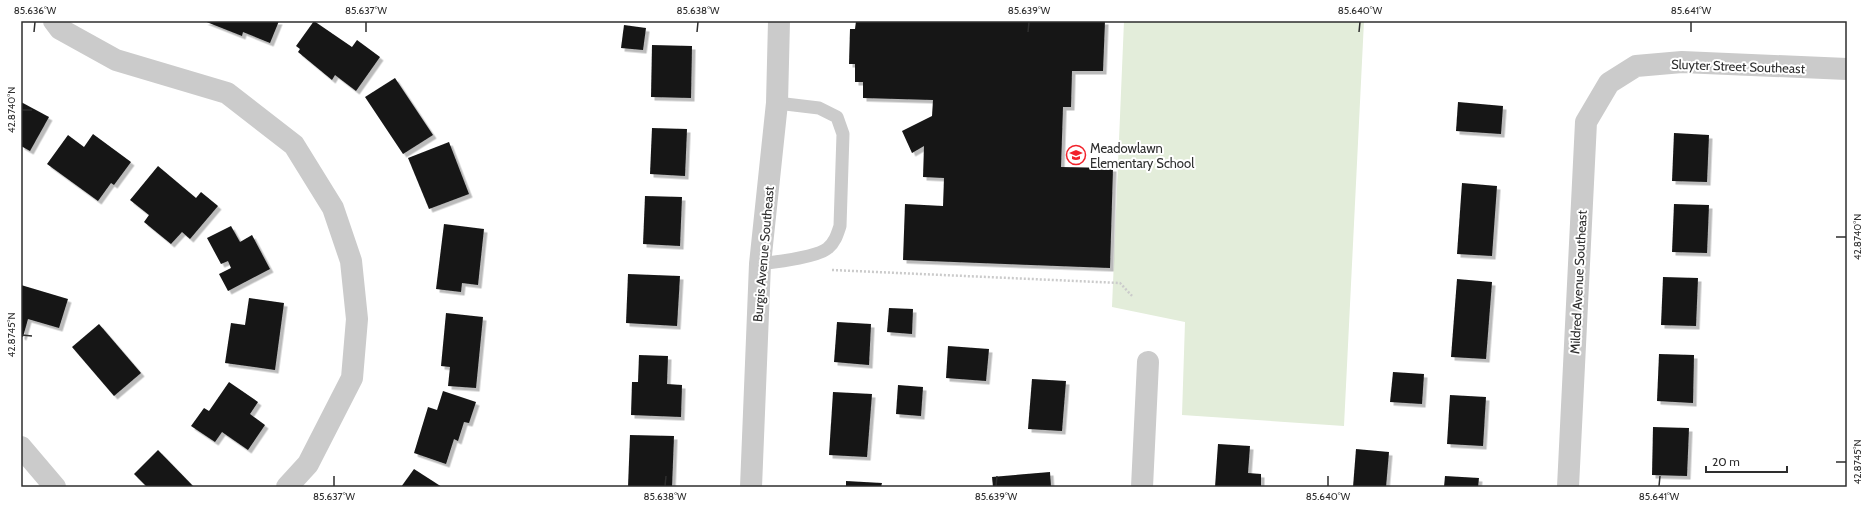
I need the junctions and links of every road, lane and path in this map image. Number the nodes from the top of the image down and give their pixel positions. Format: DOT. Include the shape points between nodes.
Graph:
graph roads {
  1 [pos="54,21"];
  2 [pos="779,21"];
  3 [pos="1847,69"];
  4 [pos="1609,83"];
  5 [pos="777,103"];
  6 [pos="760,264"];
  7 [pos="826,270"];
  8 [pos="1133,297"];
  9 [pos="1148,362"];
  10 [pos="21,447"];
  11 [pos="55,487"];
  12 [pos="287,487"];
  13 [pos="751,487"];
  14 [pos="1142,487"];
  15 [pos="1568,487"];
  1 -- 12 [label="street" via="60,29 116,60 227,93 294,145 333,208 351,262 357,319 352,378 308,464"];
  2 -- 5 [label="street, Burgis Avenue Southeast"];
  3 -- 4 [label="street, Sluyter Street Southeast" via="1682,62 1636,66"];
  4 -- 15 [label="street, Mildred Avenue Southeast" via="1586,122"];
  5 -- 6 [label="street, Burgis Avenue Southeast"];
  5 -- 6 [label="lane" via="819,108 837,117 843,134 840,226 836,239 827,250"];
  6 -- 13 [label="street, Burgis Avenue Southeast"];
  7 -- 8 [label="path" via="1120,283"];
  9 -- 14 [label="street"];
  10 -- 11 [label="street"];
}
